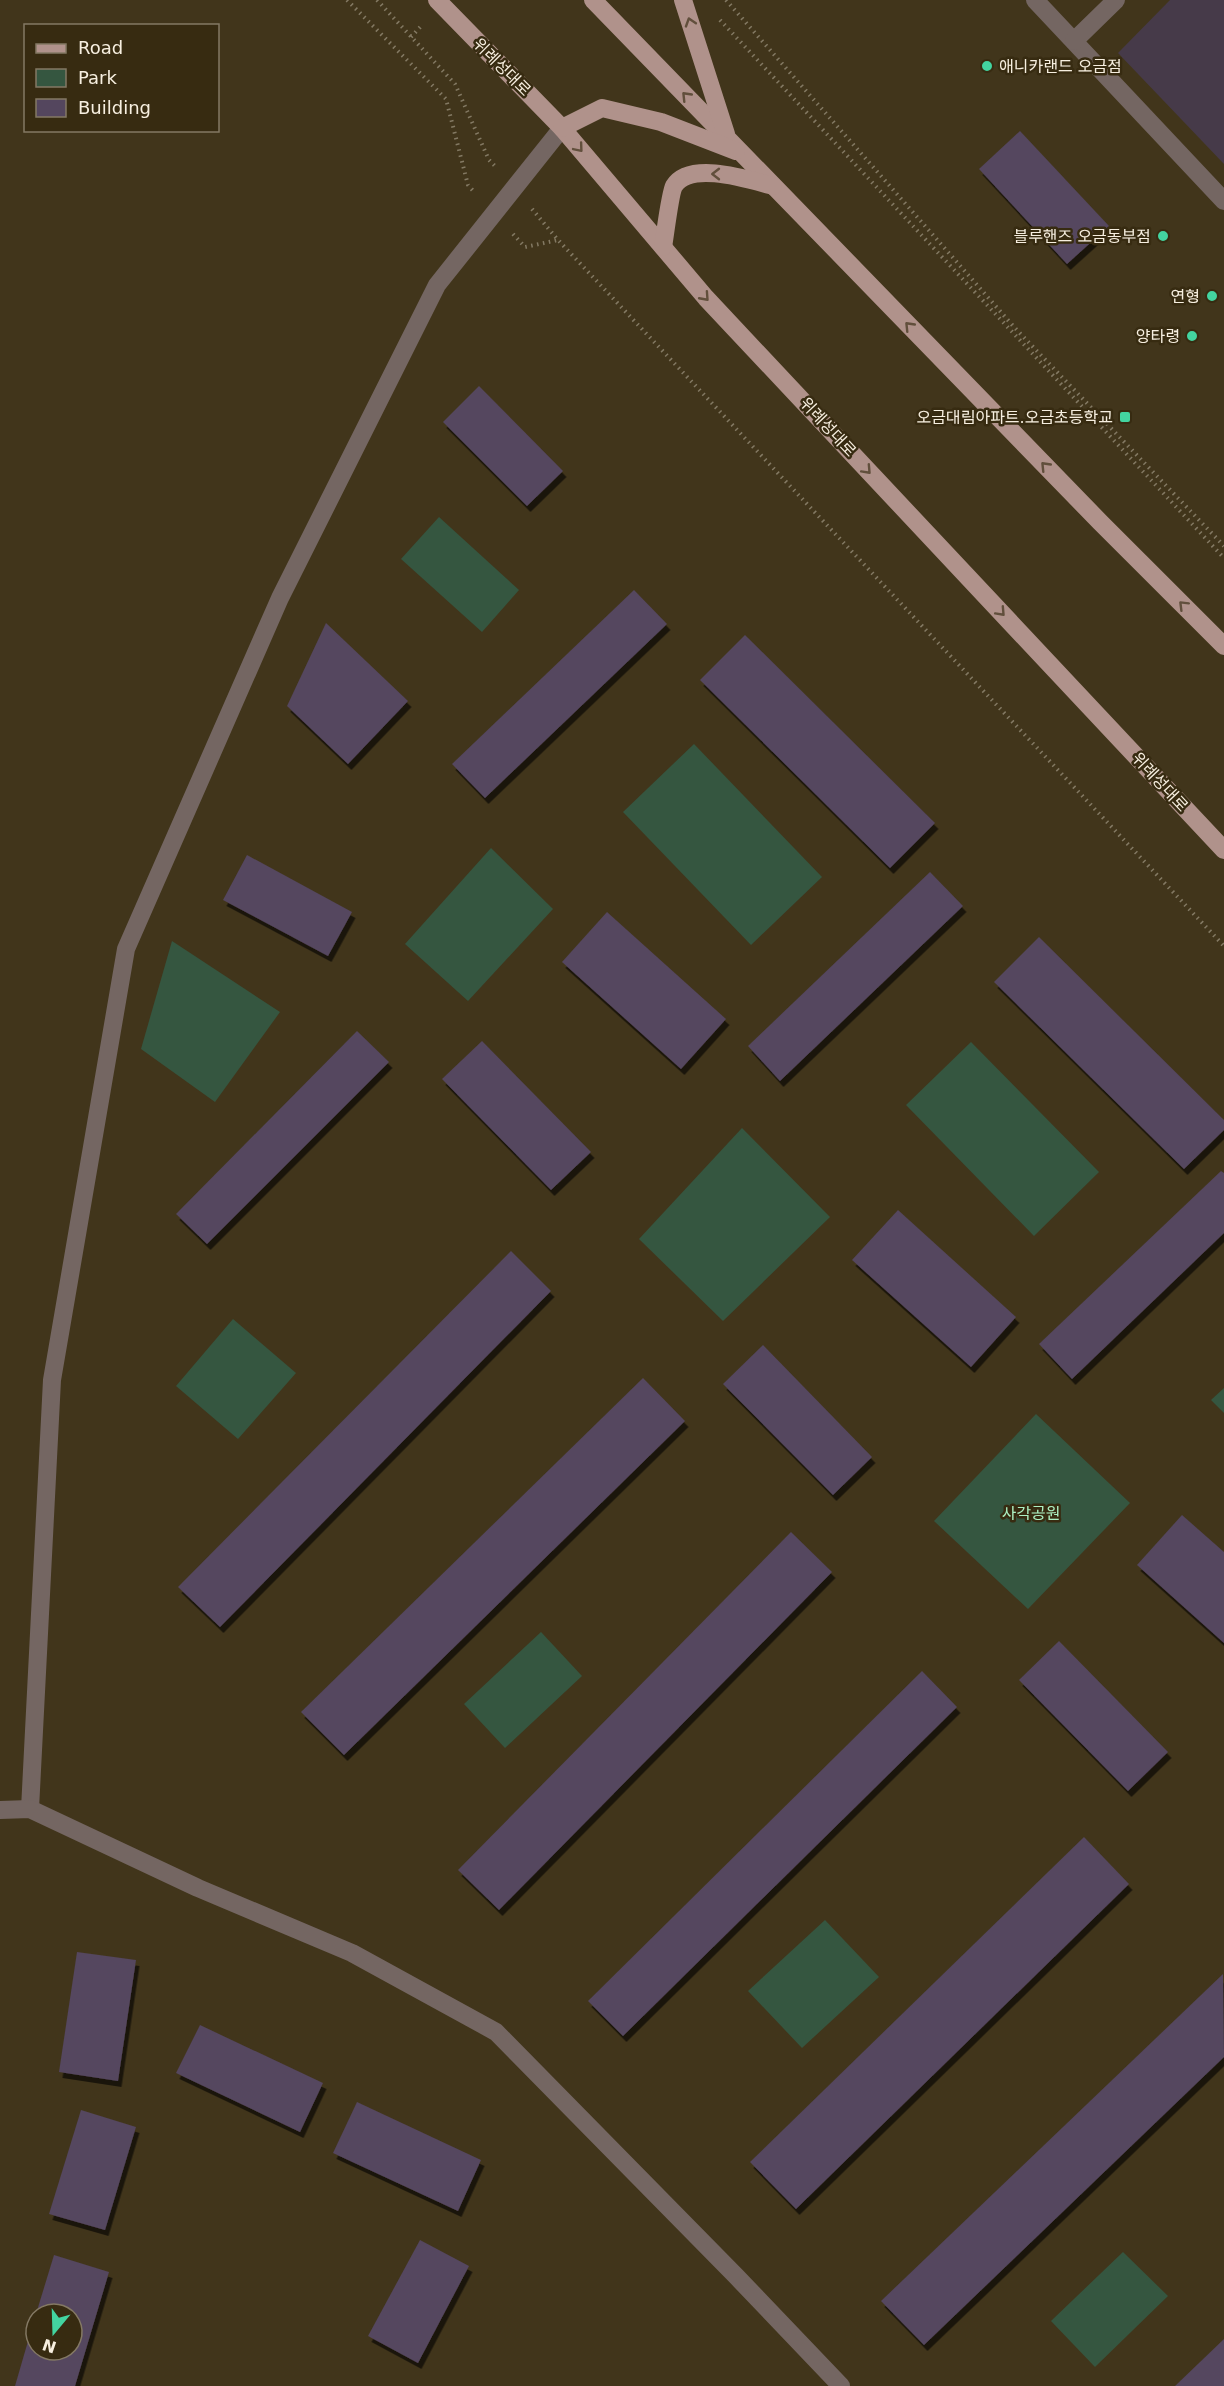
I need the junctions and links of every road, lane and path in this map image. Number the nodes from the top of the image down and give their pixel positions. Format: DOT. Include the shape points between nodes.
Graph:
graph roads {
  1 [pos="347,0"];
  2 [pos="377,0"];
  3 [pos="437,0"];
  4 [pos="593,0"];
  5 [pos="683,0"];
  6 [pos="726,0"];
  7 [pos="1035,0"];
  8 [pos="1116,0"];
  9 [pos="717,17"];
  10 [pos="1074,41"];
  11 [pos="562,129"];
  12 [pos="727,138"];
  13 [pos="741,153"];
  14 [pos="773,186"];
  15 [pos="514,189"];
  16 [pos="1224,201"];
  17 [pos="494,214"];
  18 [pos="558,240"];
  19 [pos="663,247"];
  20 [pos="1224,546"];
  21 [pos="1224,558"];
  22 [pos="1224,646"];
  23 [pos="1224,850"];
  24 [pos="1224,946"];
  25 [pos="30,1809"];
  26 [pos="0,1810"];
  27 [pos="841,2386"];
  1 -- 17 [label="path" via="446,99 468,185"];
  2 -- 15 [label="path" via="455,84 489,160"];
  3 -- 11 [label="main road, 위례성대로"];
  12 -- 4 [label="main road, one-way"];
  12 -- 5 [label="main road, one-way"];
  6 -- 20 [label="path" via="1014,327"];
  7 -- 10 [label="street"];
  8 -- 10 [label="street"];
  9 -- 21 [label="path"];
  10 -- 16 [label="street"];
  11 -- 13 [label="main road" via="602,108 661,122"];
  11 -- 15 [label="street"];
  11 -- 19 [label="main road, 위례성대로, one-way"];
  12 -- 13 [label="main road"];
  13 -- 14 [label="main road"];
  14 -- 19 [label="main road, one-way" via="726,174 688,174 674,186"];
  22 -- 14 [label="main road, one-way"];
  15 -- 17 [label="street"];
  15 -- 18 [label="path"];
  17 -- 18 [label="path" via="525,247"];
  17 -- 25 [label="street" via="436,285 279,598 126,949 52,1380"];
  18 -- 24 [label="path"];
  19 -- 23 [label="main road, 위례성대로, one-way" via="706,298"];
  25 -- 26 [label="street"];
  25 -- 27 [label="street" via="198,1888 352,1953 496,2032"];
}
